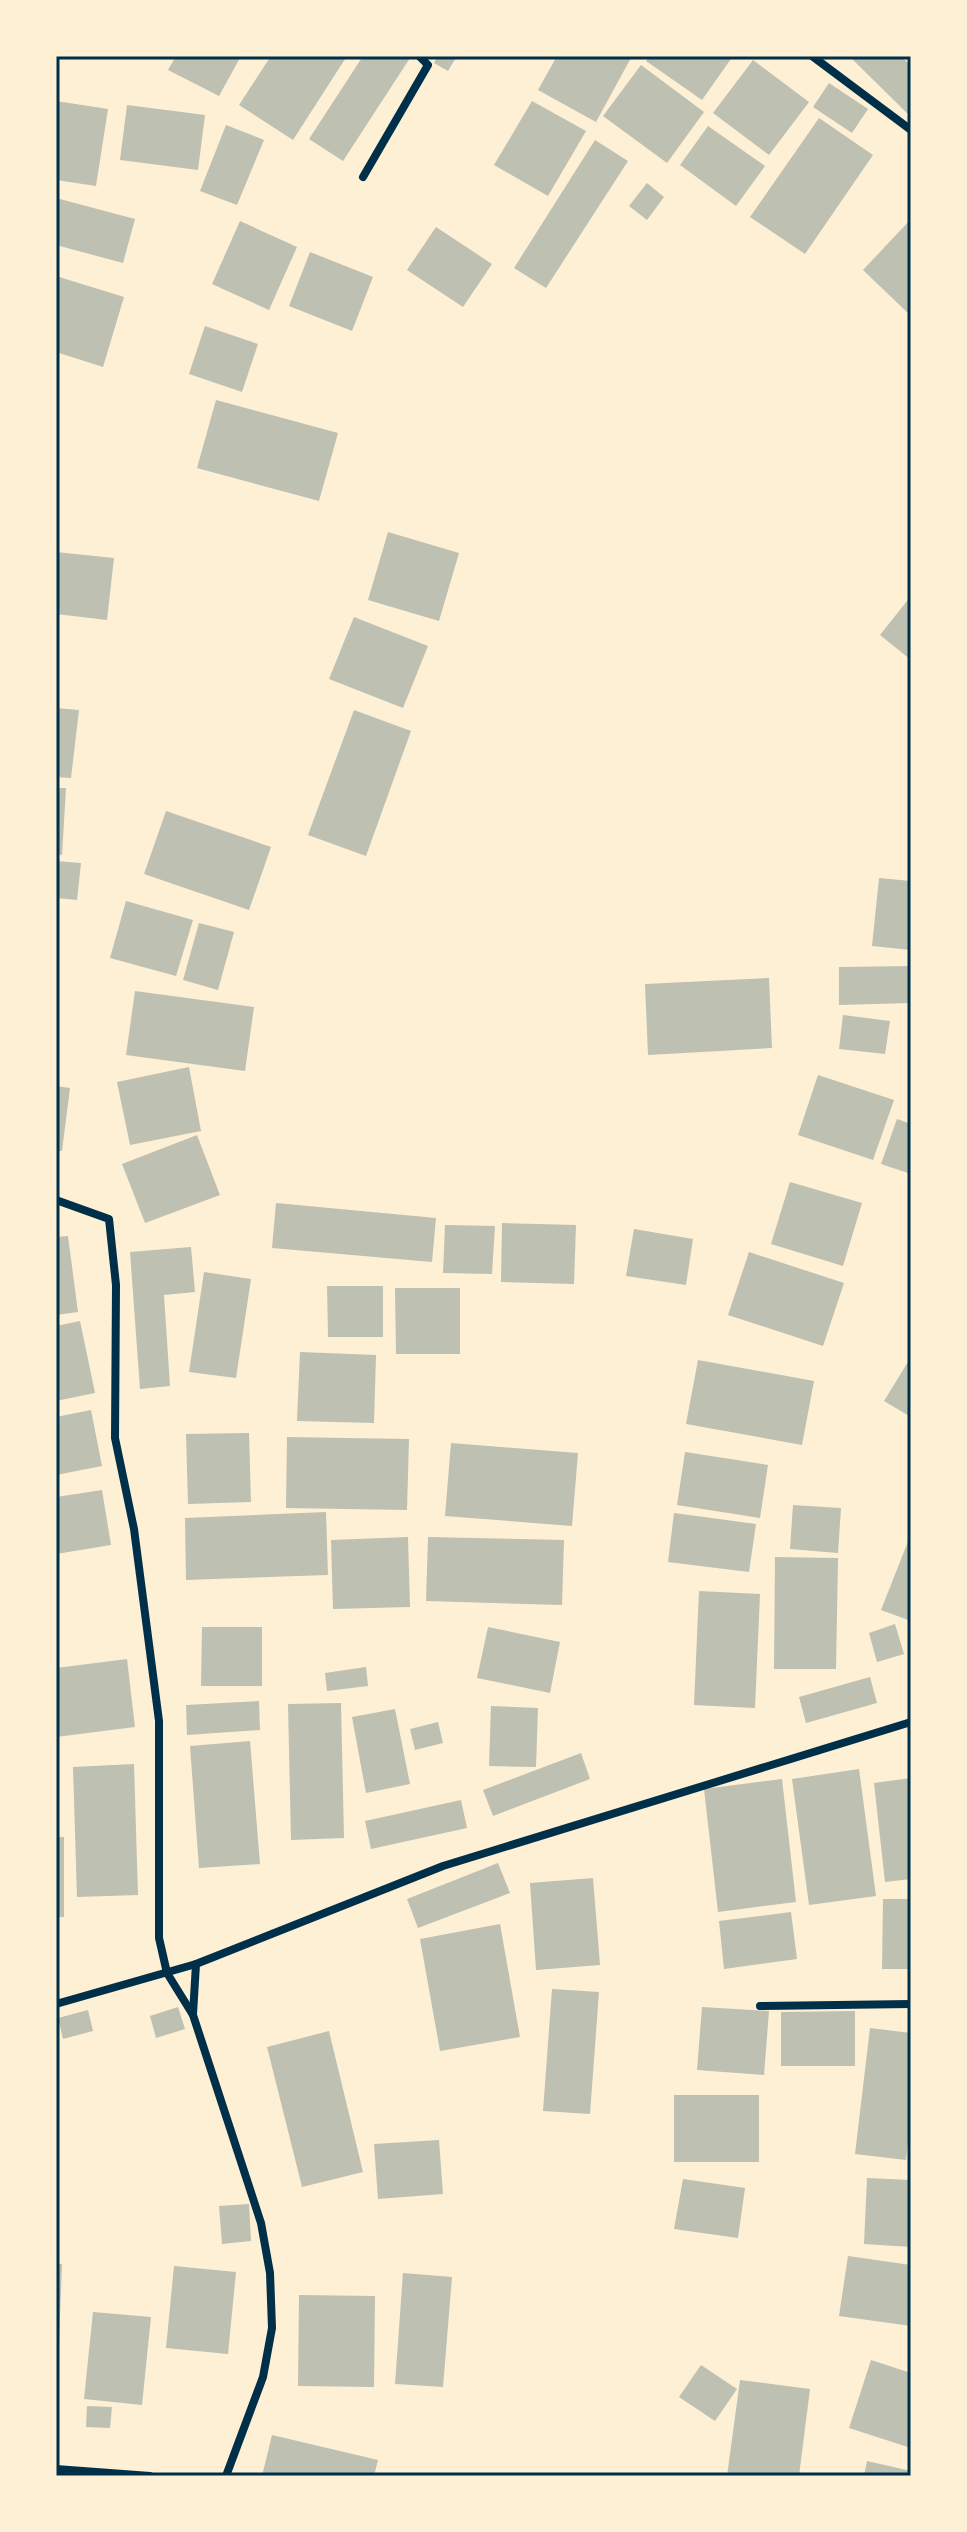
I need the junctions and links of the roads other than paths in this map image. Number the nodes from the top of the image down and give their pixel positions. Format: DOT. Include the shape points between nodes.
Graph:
graph roads {
  1 [pos="419,56"];
  2 [pos="812,56"];
  3 [pos="911,130"];
  4 [pos="363,177"];
  5 [pos="56,1200"];
  6 [pos="911,1722"];
  7 [pos="196,1964"];
  8 [pos="167,1973"];
  9 [pos="56,2004"];
  10 [pos="911,2004"];
  11 [pos="760,2006"];
  12 [pos="193,2015"];
  13 [pos="56,2469"];
  14 [pos="150,2476"];
  15 [pos="226,2476"];
  1 -- 4 [label="street" via="428,65"];
  2 -- 3 [label="street"];
  5 -- 8 [label="street" via="109,1219 116,1285 115,1438 134,1529 159,1721 159,1938"];
  6 -- 7 [label="street" via="443,1866"];
  7 -- 8 [label="street"];
  7 -- 12 [label="street"];
  8 -- 9 [label="street"];
  8 -- 12 [label="street"];
  10 -- 11 [label="street"];
  12 -- 15 [label="street" via="261,2223 270,2273 272,2328 263,2377"];
  13 -- 14 [label="street"];
}
